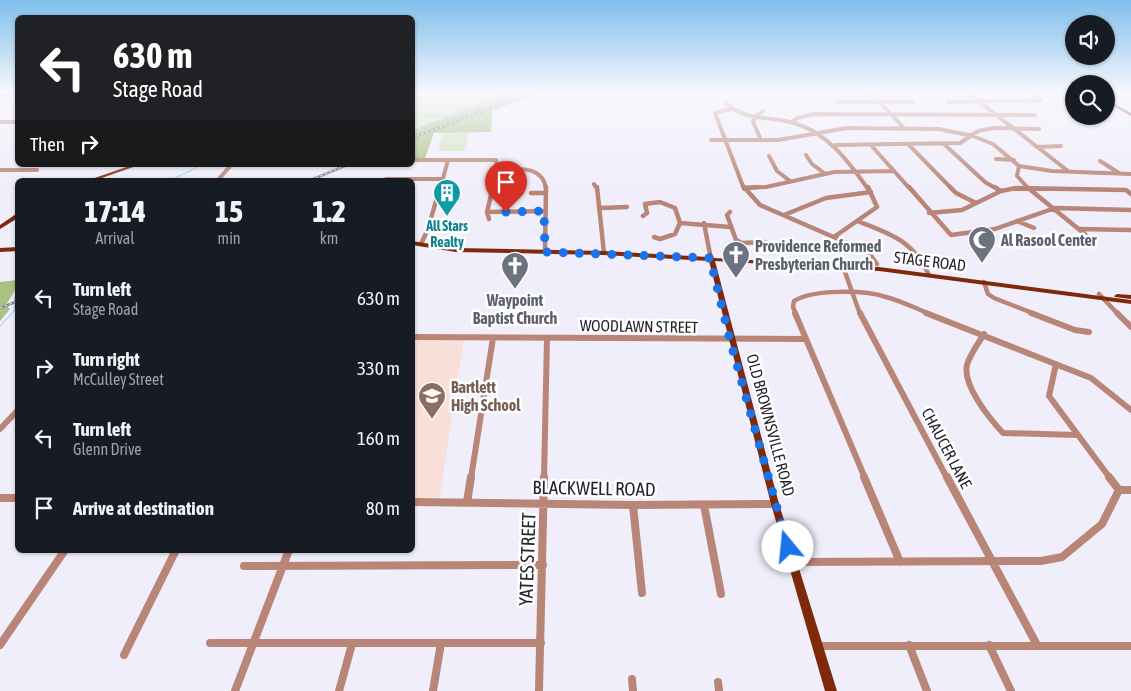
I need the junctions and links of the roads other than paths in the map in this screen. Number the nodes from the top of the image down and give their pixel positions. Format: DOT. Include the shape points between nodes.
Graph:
graph roads {
  1 [pos="719,124"];
  2 [pos="754,124"];
  3 [pos="797,124"];
  4 [pos="901,124"];
  5 [pos="1009,124"];
  6 [pos="904,128"];
  7 [pos="1014,128"];
  8 [pos="1039,129"];
  9 [pos="816,133"];
  10 [pos="971,136"];
  11 [pos="711,140"];
  12 [pos="725,140"];
  13 [pos="761,140"];
  14 [pos="870,144"];
  15 [pos="908,144"];
  16 [pos="944,144"];
  17 [pos="835,145"];
  18 [pos="1061,146"];
  19 [pos="1037,147"];
  20 [pos="806,154"];
  21 [pos="769,156"];
  22 [pos="996,158"];
  23 [pos="415,160"];
  24 [pos="448,160"];
  25 [pos="1014,160"];
  26 [pos="1100,161"];
  27 [pos="1019,166"];
  28 [pos="121,167"];
  29 [pos="131,167"];
  30 [pos="229,167"];
  31 [pos="497,168"];
  32 [pos="0,170"];
  33 [pos="37,170"];
  34 [pos="894,171"];
  35 [pos="1068,171"];
  36 [pos="855,172"];
  37 [pos="824,173"];
  38 [pos="1119,173"];
  39 [pos="1131,174"];
  40 [pos="89,178"];
  41 [pos="97,178"];
  42 [pos="220,178"];
  43 [pos="415,179"];
  44 [pos="443,179"];
  45 [pos="790,181"];
  46 [pos="594,184"];
  47 [pos="744,188"];
  48 [pos="1028,188"];
  49 [pos="1001,191"];
  50 [pos="871,192"];
  51 [pos="531,193"];
  52 [pos="545,193"];
  53 [pos="1131,194"];
  54 [pos="976,203"];
  55 [pos="627,207"];
  56 [pos="600,208"];
  57 [pos="1055,208"];
  58 [pos="1131,210"];
  59 [pos="544,211"];
  60 [pos="487,212"];
  61 [pos="730,212"];
  62 [pos="929,212"];
  63 [pos="15,214"];
  64 [pos="15,215"];
  65 [pos="784,215"];
  66 [pos="644,216"];
  67 [pos="489,219"];
  68 [pos="0,221"];
  69 [pos="857,221"];
  70 [pos="1017,221"];
  71 [pos="680,223"];
  72 [pos="704,224"];
  73 [pos="0,227"];
  74 [pos="730,227"];
  75 [pos="1034,228"];
  76 [pos="1080,229"];
  77 [pos="1131,230"];
  78 [pos="901,233"];
  79 [pos="654,237"];
  80 [pos="834,237"];
  81 [pos="897,237"];
  82 [pos="1092,240"];
  83 [pos="766,242"];
  84 [pos="415,243"];
  85 [pos="420,244"];
  86 [pos="15,249"];
  87 [pos="0,250"];
  88 [pos="545,252"];
  89 [pos="604,253"];
  90 [pos="710,256"];
  91 [pos="841,264"];
  92 [pos="877,264"];
  93 [pos="928,272"];
  94 [pos="984,282"];
  95 [pos="851,292"];
  96 [pos="1101,296"];
  97 [pos="1131,297"];
  98 [pos="1131,302"];
  99 [pos="1131,327"];
  100 [pos="1089,332"];
  101 [pos="984,334"];
  102 [pos="415,337"];
  103 [pos="493,338"];
  104 [pos="547,338"];
  105 [pos="806,338"];
  106 [pos="730,340"];
  107 [pos="1056,364"];
  108 [pos="1131,410"];
  109 [pos="15,413"];
  110 [pos="0,430"];
  111 [pos="1076,435"];
  112 [pos="1119,490"];
  113 [pos="1131,490"];
  114 [pos="0,498"];
  115 [pos="15,498"];
  116 [pos="415,502"];
  117 [pos="468,502"];
  118 [pos="545,503"];
  119 [pos="775,504"];
  120 [pos="633,505"];
  121 [pos="704,505"];
  122 [pos="63,553"];
  123 [pos="175,553"];
  124 [pos="288,553"];
  125 [pos="792,562"];
  126 [pos="900,562"];
  127 [pos="992,562"];
  128 [pos="283,565"];
  129 [pos="543,565"];
  130 [pos="244,566"];
  131 [pos="642,593"];
  132 [pos="721,594"];
  133 [pos="210,643"];
  134 [pos="441,643"];
  135 [pos="541,643"];
  136 [pos="252,644"];
  137 [pos="352,644"];
  138 [pos="0,645"];
  139 [pos="910,645"];
  140 [pos="989,645"];
  141 [pos="1037,645"];
  142 [pos="818,646"];
  143 [pos="1131,646"];
  144 [pos="124,655"];
  145 [pos="632,679"];
  146 [pos="235,691"];
  147 [pos="339,691"];
  148 [pos="433,691"];
  149 [pos="539,691"];
  150 [pos="633,691"];
  151 [pos="831,691"];
  152 [pos="927,691"];
  153 [pos="1011,691"];
  1 -- 12 [label="street"];
  2 -- 13 [label="street"];
  3 -- 9 [label="street"];
  4 -- 6 [label="street"];
  5 -- 7 [label="street"];
  6 -- 9 [label="street" via="847,128"];
  6 -- 10 [label="street" via="938,129"];
  7 -- 8 [label="street"];
  7 -- 10 [label="street" via="978,131"];
  7 -- 19 [label="street"];
  9 -- 13 [label="street"];
  9 -- 17 [label="street"];
  10 -- 16 [label="street" via="960,143"];
  10 -- 25 [label="street" via="997,146"];
  11 -- 12 [label="street"];
  12 -- 13 [label="street"];
  12 -- 47 [label="street"];
  14 -- 15 [label="street"];
  14 -- 17 [label="street"];
  14 -- 34 [label="street"];
  15 -- 16 [label="street"];
  15 -- 54 [label="street" via="956,193"];
  16 -- 49 [label="street" via="985,182"];
  17 -- 36 [label="street"];
  18 -- 19 [label="street"];
  19 -- 35 [label="street"];
  20 -- 37 [label="street" via="812,164"];
  21 -- 45 [label="street" via="777,172"];
  22 -- 25 [label="street"];
  23 -- 24 [label="street"];
  24 -- 31 [label="street" via="496,160"];
  24 -- 44 [label="street"];
  25 -- 27 [label="street"];
  26 -- 38 [label="street"];
  27 -- 35 [label="street"];
  27 -- 48 [label="street" via="1017,176"];
  28 -- 40 [label="main road"];
  29 -- 41 [label="main road"];
  30 -- 42 [label="street"];
  31 -- 52 [label="street" via="522,168 536,172 544,181"];
  31 -- 60 [label="street"];
  32 -- 33 [label="street"];
  34 -- 36 [label="street"];
  34 -- 62 [label="street"];
  35 -- 38 [label="street"];
  36 -- 37 [label="street"];
  36 -- 50 [label="street"];
  37 -- 45 [label="street"];
  38 -- 39 [label="street"];
  43 -- 44 [label="street"];
  44 -- 85 [label="street"];
  45 -- 47 [label="street"];
  46 -- 56 [label="street"];
  47 -- 65 [label="street" via="760,205"];
  48 -- 49 [label="street"];
  48 -- 53 [label="street" via="1126,190"];
  48 -- 57 [label="street"];
  49 -- 54 [label="street"];
  50 -- 65 [label="street" via="808,202"];
  50 -- 69 [label="street" via="877,207"];
  51 -- 52 [label="street"];
  52 -- 59 [label="street"];
  54 -- 62 [label="street" via="952,212"];
  55 -- 56 [label="street"];
  56 -- 89 [label="street"];
  57 -- 58 [label="street"];
  57 -- 70 [label="street"];
  57 -- 76 [label="street"];
  59 -- 60 [label="street"];
  59 -- 88 [label="street"];
  60 -- 67 [label="street"];
  61 -- 74 [label="street" via="727,214"];
  62 -- 70 [label="street" via="951,235 995,229"];
  63 -- 68 [label="main road"];
  64 -- 73 [label="main road"];
  65 -- 80 [label="street"];
  66 -- 71 [label="street" via="647,213 644,204 659,202 674,208"];
  69 -- 80 [label="street"];
  69 -- 81 [label="street"];
  70 -- 75 [label="street"];
  71 -- 72 [label="street"];
  71 -- 79 [label="street" via="675,234 660,239"];
  72 -- 74 [label="street"];
  72 -- 90 [label="street, OLD BROWNSVILLE ROAD"];
  74 -- 83 [label="street" via="736,240 742,243"];
  76 -- 77 [label="street"];
  76 -- 82 [label="street"];
  78 -- 81 [label="street"];
  80 -- 92 [label="street" via="868,252"];
  81 -- 93 [label="street" via="914,248"];
  84 -- 85 [label="main road, STAGE ROAD"];
  85 -- 88 [label="main road, STAGE ROAD" via="456,250"];
  86 -- 87 [label="main road"];
  88 -- 89 [label="main road, STAGE ROAD"];
  89 -- 90 [label="main road, STAGE ROAD"];
  90 -- 91 [label="main road, STAGE ROAD"];
  90 -- 106 [label="main road, OLD BROWNSVILLE ROAD"];
  91 -- 92 [label="main road, STAGE ROAD"];
  91 -- 93 [label="main road, STAGE ROAD"];
  91 -- 95 [label="street, CHAUCER LANE"];
  92 -- 93 [label="main road, STAGE ROAD"];
  93 -- 94 [label="main road, STAGE ROAD"];
  93 -- 96 [label="main road, STAGE ROAD"];
  94 -- 96 [label="main road, STAGE ROAD"];
  94 -- 100 [label="street" via="988,294 994,298 1075,330"];
  95 -- 101 [label="street" via="884,296"];
  95 -- 105 [label="street" via="826,291 794,301 793,307"];
  95 -- 127 [label="street, CHAUCER LANE" via="862,319"];
  96 -- 97 [label="main road, STAGE ROAD"];
  96 -- 98 [label="main road, STAGE ROAD"];
  96 -- 99 [label="street"];
  101 -- 107 [label="street"];
  101 -- 111 [label="street" via="966,369 970,386 995,425 1003,433"];
  102 -- 103 [label="street, WOODLAWN STREET"];
  103 -- 104 [label="street, WOODLAWN STREET"];
  103 -- 117 [label="street"];
  104 -- 106 [label="street, WOODLAWN STREET"];
  104 -- 118 [label="street, YATES STREET"];
  105 -- 106 [label="street, WOODLAWN STREET"];
  105 -- 126 [label="street"];
  106 -- 119 [label="main road, OLD BROWNSVILLE ROAD"];
  107 -- 108 [label="street" via="1091,378"];
  107 -- 111 [label="street" via="1049,396"];
  109 -- 110 [label="street"];
  111 -- 112 [label="street"];
  112 -- 113 [label="street"];
  112 -- 127 [label="street" via="1102,524 1062,557 1041,562"];
  114 -- 115 [label="street"];
  116 -- 117 [label="street, BLACKWELL ROAD"];
  117 -- 118 [label="street, BLACKWELL ROAD"];
  118 -- 120 [label="street, BLACKWELL ROAD"];
  118 -- 129 [label="street, YATES STREET"];
  119 -- 121 [label="street, BLACKWELL ROAD"];
  119 -- 125 [label="main road, OLD BROWNSVILLE ROAD"];
  120 -- 121 [label="street, BLACKWELL ROAD"];
  120 -- 131 [label="street"];
  121 -- 132 [label="street"];
  122 -- 138 [label="street"];
  123 -- 144 [label="street"];
  124 -- 128 [label="street"];
  125 -- 126 [label="street"];
  125 -- 142 [label="main road, OLD BROWNSVILLE ROAD"];
  126 -- 127 [label="street"];
  127 -- 141 [label="street, CHAUCER LANE"];
  128 -- 129 [label="street"];
  128 -- 130 [label="street"];
  128 -- 136 [label="street"];
  129 -- 135 [label="street, YATES STREET"];
  133 -- 136 [label="street"];
  134 -- 135 [label="street"];
  134 -- 137 [label="street"];
  134 -- 148 [label="street"];
  135 -- 149 [label="street, YATES STREET"];
  136 -- 137 [label="street"];
  136 -- 146 [label="street"];
  137 -- 147 [label="street"];
  139 -- 140 [label="street"];
  139 -- 142 [label="street"];
  139 -- 152 [label="street"];
  140 -- 141 [label="street"];
  140 -- 153 [label="street"];
  141 -- 143 [label="street"];
  142 -- 151 [label="main road, OLD BROWNSVILLE ROAD"];
  145 -- 150 [label="street"];
}
